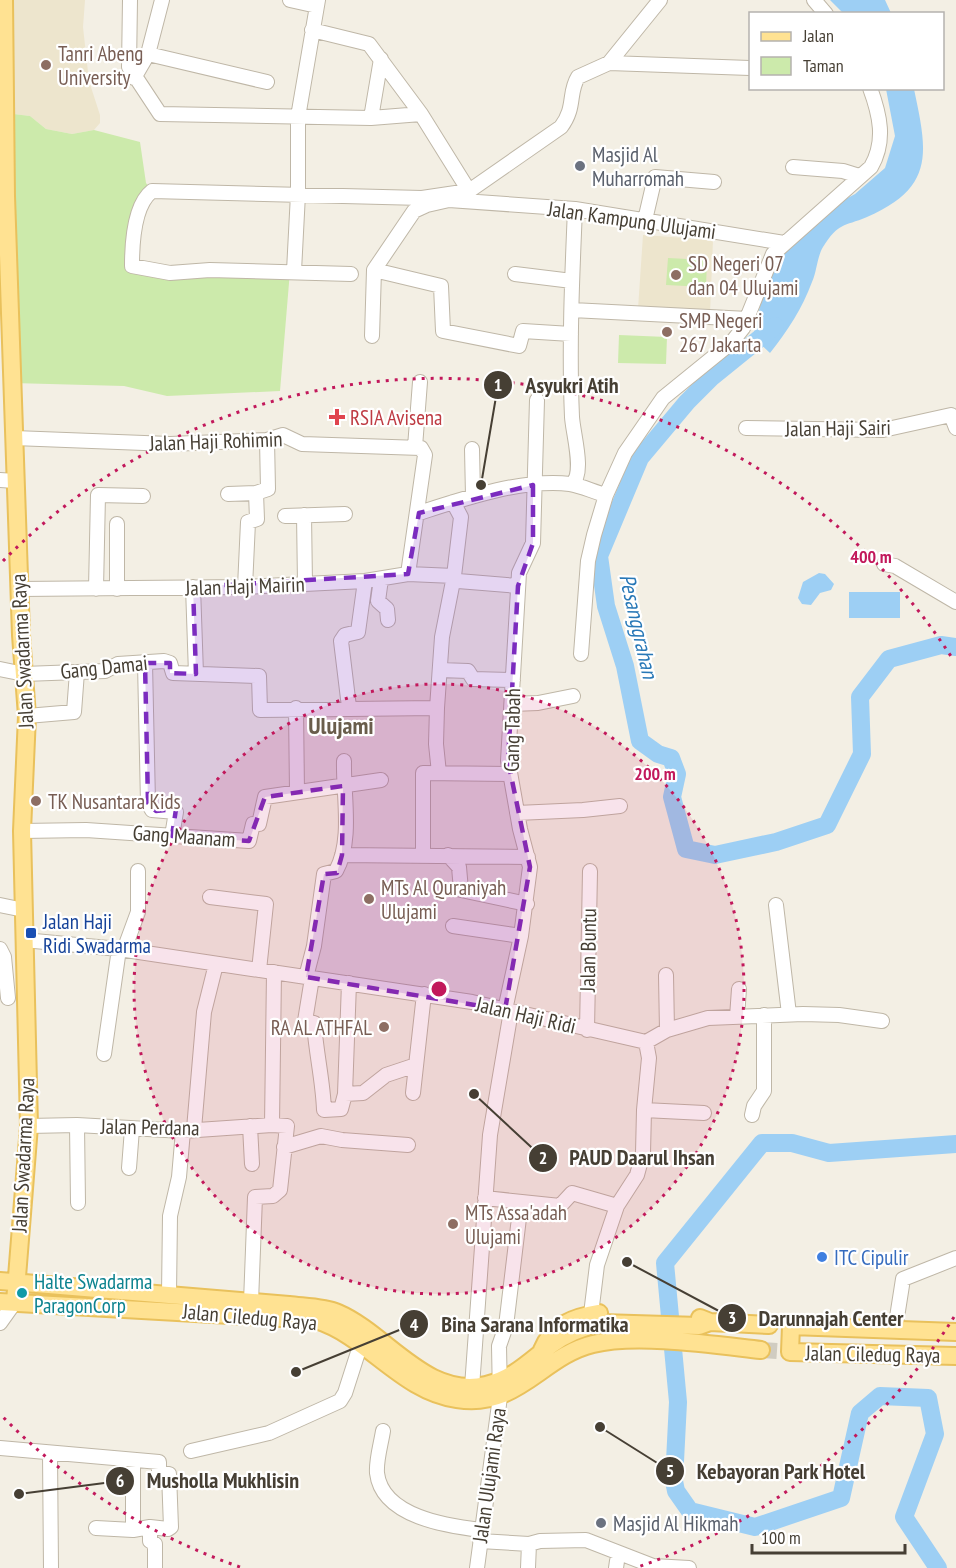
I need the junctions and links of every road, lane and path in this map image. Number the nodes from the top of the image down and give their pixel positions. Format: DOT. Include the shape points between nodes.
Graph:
graph roads {
  1 [pos="4,0"];
  2 [pos="130,0"];
  3 [pos="290,0"];
  4 [pos="660,0"];
  5 [pos="814,0"];
  6 [pos="160,1"];
  7 [pos="318,3"];
  8 [pos="824,12"];
  9 [pos="312,30"];
  10 [pos="148,54"];
  11 [pos="381,59"];
  12 [pos="609,63"];
  13 [pos="749,68"];
  14 [pos="134,78"];
  15 [pos="267,82"];
  16 [pos="871,90"];
  17 [pos="421,114"];
  18 [pos="298,117"];
  19 [pos="371,118"];
  20 [pos="793,167"];
  21 [pos="859,176"];
  22 [pos="714,182"];
  23 [pos="473,188"];
  24 [pos="298,194"];
  25 [pos="3,196"];
  26 [pos="575,209"];
  27 [pos="645,220"];
  28 [pos="784,243"];
  29 [pos="374,270"];
  30 [pos="294,271"];
  31 [pos="351,274"];
  32 [pos="515,274"];
  33 [pos="572,281"];
  34 [pos="572,310"];
  35 [pos="748,319"];
  36 [pos="571,334"];
  37 [pos="372,336"];
  38 [pos="420,382"];
  39 [pos="537,400"];
  40 [pos="746,428"];
  41 [pos="956,428"];
  42 [pos="14,438"];
  43 [pos="267,440"];
  44 [pos="415,447"];
  45 [pos="472,449"];
  46 [pos="7,480"];
  47 [pos="572,484"];
  48 [pos="532,485"];
  49 [pos="256,493"];
  50 [pos="228,494"];
  51 [pos="606,495"];
  52 [pos="143,496"];
  53 [pos="473,496"];
  54 [pos="453,502"];
  55 [pos="419,513"];
  56 [pos="345,514"];
  57 [pos="304,515"];
  58 [pos="285,516"];
  59 [pos="117,524"];
  60 [pos="884,564"];
  61 [pos="408,574"];
  62 [pos="456,578"];
  63 [pos="381,579"];
  64 [pos="365,581"];
  65 [pos="305,584"];
  66 [pos="518,586"];
  67 [pos="193,587"];
  68 [pos="245,587"];
  69 [pos="19,589"];
  70 [pos="96,589"];
  71 [pos="117,589"];
  72 [pos="956,602"];
  73 [pos="388,620"];
  74 [pos="581,654"];
  75 [pos="145,663"];
  76 [pos="0,669"];
  77 [pos="440,670"];
  78 [pos="77,672"];
  79 [pos="24,674"];
  80 [pos="196,674"];
  81 [pos="513,680"];
  82 [pos="573,696"];
  83 [pos="512,704"];
  84 [pos="349,707"];
  85 [pos="296,708"];
  86 [pos="437,708"];
  87 [pos="27,716"];
  88 [pos="344,761"];
  89 [pos="439,773"];
  90 [pos="509,774"];
  91 [pos="381,780"];
  92 [pos="344,786"];
  93 [pos="297,792"];
  94 [pos="620,806"];
  95 [pos="517,813"];
  96 [pos="22,831"];
  97 [pos="172,836"];
  98 [pos="342,855"];
  99 [pos="423,855"];
  100 [pos="448,855"];
  101 [pos="528,858"];
  102 [pos="590,871"];
  103 [pos="138,872"];
  104 [pos="210,897"];
  105 [pos="527,904"];
  106 [pos="0,905"];
  107 [pos="776,905"];
  108 [pos="24,910"];
  109 [pos="453,926"];
  110 [pos="521,936"];
  111 [pos="24,940"];
  112 [pos="0,949"];
  113 [pos="122,950"];
  114 [pos="216,964"];
  115 [pos="259,970"];
  116 [pos="274,972"];
  117 [pos="666,975"];
  118 [pos="309,978"];
  119 [pos="349,983"];
  120 [pos="739,989"];
  121 [pos="424,994"];
  122 [pos="12,998"];
  123 [pos="508,1010"];
  124 [pos="789,1014"];
  125 [pos="764,1015"];
  126 [pos="737,1017"];
  127 [pos="882,1021"];
  128 [pos="587,1030"];
  129 [pos="667,1030"];
  130 [pos="646,1042"];
  131 [pos="104,1053"];
  132 [pos="416,1065"];
  133 [pos="412,1093"];
  134 [pos="345,1094"];
  135 [pos="644,1110"];
  136 [pos="704,1113"];
  137 [pos="753,1115"];
  138 [pos="77,1125"];
  139 [pos="272,1125"];
  140 [pos="29,1126"];
  141 [pos="250,1126"];
  142 [pos="132,1129"];
  143 [pos="189,1130"];
  144 [pos="408,1145"];
  145 [pos="284,1147"];
  146 [pos="252,1164"];
  147 [pos="129,1168"];
  148 [pos="485,1198"];
  149 [pos="78,1203"];
  150 [pos="617,1206"];
  151 [pos="519,1218"];
  152 [pos="16,1257"];
  153 [pos="956,1258"];
  154 [pos="11,1282"];
  155 [pos="115,1290"];
  156 [pos="169,1294"];
  157 [pos="6,1302"];
  158 [pos="114,1308"];
  159 [pos="251,1308"];
  160 [pos="593,1317"];
  161 [pos="0,1323"];
  162 [pos="769,1325"];
  163 [pos="635,1329"];
  164 [pos="896,1330"];
  165 [pos="681,1331"];
  166 [pos="956,1332"];
  167 [pos="601,1342"];
  168 [pos="360,1343"];
  169 [pos="761,1350"];
  170 [pos="956,1356"];
  171 [pos="471,1387"];
  172 [pos="499,1389"];
  173 [pos="383,1431"];
  174 [pos="0,1448"];
  175 [pos="191,1451"];
  176 [pos="50,1453"];
  177 [pos="133,1460"];
  178 [pos="150,1527"];
  179 [pos="96,1528"];
  180 [pos="133,1530"];
  181 [pos="481,1536"];
  182 [pos="529,1545"];
  183 [pos="617,1560"];
  184 [pos="51,1568"];
  185 [pos="155,1568"];
  186 [pos="477,1568"];
  187 [pos="528,1568"];
  188 [pos="689,1568"];
  1 -- 25 [label="main road, Jalan Swadarma Raya"];
  2 -- 14 [label="street" via="128,60"];
  3 -- 7 [label="street"];
  4 -- 12 [label="street"];
  5 -- 8 [label="street"];
  6 -- 10 [label="street"];
  7 -- 9 [label="street"];
  9 -- 11 [label="street" via="369,44"];
  9 -- 18 [label="street"];
  10 -- 14 [label="street"];
  10 -- 15 [label="street"];
  11 -- 17 [label="street"];
  11 -- 19 [label="street"];
  12 -- 13 [label="street"];
  12 -- 23 [label="street" via="578,77 571,111 561,127"];
  14 -- 18 [label="street" via="157,111 166,116"];
  16 -- 21 [label="street" via="879,120 880,144 871,167"];
  17 -- 19 [label="street"];
  17 -- 23 [label="street"];
  18 -- 19 [label="street"];
  18 -- 24 [label="street"];
  20 -- 21 [label="street"];
  21 -- 28 [label="street"];
  22 -- 27 [label="street" via="655,177"];
  23 -- 24 [label="street" via="422,198"];
  24 -- 30 [label="street"];
  24 -- 30 [label="street" via="152,190 141,209 132,249 132,266 170,273"];
  25 -- 42 [label="main road, Jalan Swadarma Raya"];
  26 -- 27 [label="street, Jalan Kampung Ulujami"];
  26 -- 29 [label="street, Jalan Kampung Ulujami" via="449,200 427,205 414,211"];
  26 -- 33 [label="street"];
  27 -- 28 [label="street, Jalan Kampung Ulujami"];
  28 -- 35 [label="street" via="765,270"];
  29 -- 36 [label="street" via="441,286 443,331 519,346 523,331"];
  29 -- 37 [label="street"];
  30 -- 31 [label="street"];
  32 -- 33 [label="street"];
  33 -- 34 [label="street"];
  34 -- 35 [label="street"];
  34 -- 36 [label="street"];
  35 -- 51 [label="street" via="732,342 663,398 625,453"];
  36 -- 47 [label="street" via="572,419 579,468"];
  38 -- 44 [label="street"];
  39 -- 48 [label="street, Gang Tabah"];
  40 -- 41 [label="street, Jalan Haji Sairi" via="883,430 951,415"];
  42 -- 43 [label="street, Jalan Haji Rohimin" via="170,444"];
  42 -- 46 [label="main road, Jalan Swadarma Raya"];
  43 -- 44 [label="street, Jalan Haji Rohimin" via="283,435 302,444"];
  43 -- 49 [label="street" via="268,489"];
  44 -- 55 [label="street" via="423,449 425,455"];
  45 -- 53 [label="street"];
  46 -- 69 [label="main road, Jalan Swadarma Raya"];
  47 -- 48 [label="street"];
  47 -- 51 [label="street"];
  48 -- 53 [label="street"];
  48 -- 66 [label="street, Gang Tabah" via="533,543 521,565"];
  49 -- 50 [label="street"];
  49 -- 68 [label="street" via="257,519 248,522"];
  51 -- 74 [label="street" via="588,561"];
  52 -- 70 [label="street" via="98,495"];
  53 -- 54 [label="street"];
  54 -- 55 [label="street"];
  54 -- 62 [label="street" via="461,517"];
  55 -- 61 [label="street"];
  56 -- 57 [label="street"];
  57 -- 58 [label="street"];
  57 -- 65 [label="street"];
  59 -- 71 [label="street"];
  60 -- 72 [label="street" via="895,566"];
  61 -- 62 [label="street, Jalan Haji Mairin"];
  61 -- 63 [label="street, Jalan Haji Mairin"];
  62 -- 66 [label="street, Jalan Haji Mairin"];
  62 -- 77 [label="street" via="442,638"];
  63 -- 64 [label="street, Jalan Haji Mairin"];
  63 -- 73 [label="street" via="378,601 387,609"];
  64 -- 65 [label="street, Jalan Haji Mairin"];
  64 -- 84 [label="street" via="358,632 345,635 340,641"];
  65 -- 68 [label="street, Jalan Haji Mairin"];
  66 -- 81 [label="street, Gang Tabah"];
  67 -- 68 [label="street, Jalan Haji Mairin"];
  67 -- 71 [label="street, Jalan Haji Mairin"];
  67 -- 80 [label="street"];
  69 -- 70 [label="street, Jalan Haji Mairin"];
  69 -- 79 [label="main road, Jalan Swadarma Raya"];
  70 -- 71 [label="street, Jalan Haji Mairin"];
  75 -- 78 [label="street, Gang Damai"];
  75 -- 80 [label="street, Gang Damai" via="164,661 170,663 173,674"];
  75 -- 97 [label="street" via="148,803 152,810 176,812"];
  76 -- 79 [label="street, Gang Damai"];
  77 -- 81 [label="street" via="468,670 473,679"];
  77 -- 86 [label="street"];
  78 -- 79 [label="street, Gang Damai"];
  78 -- 87 [label="street" via="74,712"];
  79 -- 87 [label="main road, Jalan Swadarma Raya"];
  80 -- 85 [label="street" via="259,676 260,710"];
  81 -- 83 [label="street, Gang Tabah"];
  82 -- 83 [label="street"];
  83 -- 90 [label="street, Gang Tabah"];
  84 -- 85 [label="street"];
  84 -- 86 [label="street"];
  85 -- 93 [label="street"];
  86 -- 89 [label="street" via="435,744"];
  87 -- 96 [label="main road, Jalan Swadarma Raya"];
  88 -- 92 [label="street"];
  89 -- 90 [label="street"];
  89 -- 99 [label="street" via="423,773"];
  90 -- 95 [label="street, Gang Tabah"];
  91 -- 92 [label="street, Gang Maanam"];
  92 -- 93 [label="street, Gang Maanam"];
  92 -- 98 [label="street"];
  93 -- 97 [label="street, Gang Maanam" via="265,797 259,824 253,824 249,841"];
  94 -- 95 [label="street"];
  95 -- 101 [label="street, Gang Tabah"];
  96 -- 97 [label="street, Gang Maanam" via="86,830"];
  96 -- 108 [label="main road, Jalan Swadarma Raya"];
  98 -- 99 [label="street"];
  98 -- 118 [label="street" via="336,871 324,873"];
  99 -- 100 [label="street"];
  100 -- 101 [label="street"];
  100 -- 105 [label="street" via="458,864 461,890"];
  101 -- 105 [label="street, Gang Tabah"];
  102 -- 128 [label="street, Jalan Buntu"];
  103 -- 113 [label="street" via="138,912"];
  104 -- 115 [label="street" via="266,904"];
  105 -- 110 [label="street, Gang Tabah"];
  106 -- 108 [label="street"];
  107 -- 124 [label="street"];
  108 -- 111 [label="main road, Jalan Swadarma Raya"];
  109 -- 110 [label="street"];
  110 -- 123 [label="street, Gang Tabah"];
  111 -- 113 [label="street, Jalan Haji Ridi"];
  111 -- 122 [label="main road, Jalan Swadarma Raya"];
  112 -- 122 [label="street"];
  113 -- 114 [label="street, Jalan Haji Ridi"];
  113 -- 131 [label="street"];
  114 -- 115 [label="street, Jalan Haji Ridi"];
  114 -- 143 [label="street" via="204,1012"];
  115 -- 116 [label="street, Jalan Haji Ridi"];
  116 -- 118 [label="street, Jalan Haji Ridi"];
  116 -- 139 [label="street"];
  117 -- 129 [label="street"];
  118 -- 119 [label="street, Jalan Haji Ridi"];
  118 -- 134 [label="street" via="305,1021 314,1023 324,1110 341,1109"];
  119 -- 121 [label="street, Jalan Haji Ridi"];
  119 -- 134 [label="street"];
  120 -- 126 [label="street"];
  121 -- 123 [label="street, Jalan Haji Ridi"];
  121 -- 132 [label="street"];
  122 -- 140 [label="main road, Jalan Swadarma Raya"];
  123 -- 128 [label="street, Jalan Haji Ridi"];
  123 -- 148 [label="street, Gang Tabah"];
  124 -- 125 [label="street"];
  124 -- 127 [label="street"];
  125 -- 126 [label="street"];
  125 -- 137 [label="street" via="764,1091"];
  126 -- 129 [label="street" via="708,1018"];
  128 -- 130 [label="street, Jalan Haji Ridi"];
  129 -- 130 [label="street"];
  130 -- 135 [label="street" via="649,1058"];
  132 -- 133 [label="street"];
  132 -- 134 [label="street" via="386,1076 363,1093"];
  135 -- 136 [label="street"];
  135 -- 150 [label="street" via="638,1175"];
  138 -- 140 [label="street, Jalan Perdana"];
  138 -- 142 [label="street, Jalan Perdana"];
  138 -- 149 [label="street"];
  139 -- 141 [label="street, Jalan Perdana"];
  139 -- 145 [label="street" via="286,1125"];
  140 -- 152 [label="main road, Jalan Swadarma Raya"];
  141 -- 143 [label="street, Jalan Perdana"];
  141 -- 146 [label="street"];
  142 -- 143 [label="street, Jalan Perdana"];
  142 -- 147 [label="street"];
  143 -- 156 [label="street" via="170,1216"];
  144 -- 145 [label="street" via="321,1136"];
  145 -- 159 [label="street" via="280,1190 273,1196 255,1197"];
  148 -- 150 [label="street" via="560,1206 572,1193"];
  148 -- 171 [label="street, Gang Tabah"];
  150 -- 160 [label="street" via="597,1264"];
  151 -- 172 [label="street, Jalan Ulujami Raya" via="507,1326 499,1346"];
  152 -- 154 [label="main road"];
  152 -- 154 [label="main road"];
  153 -- 164 [label="street" via="903,1279"];
  154 -- 155 [label="main road, Jalan Ciledug Raya"];
  154 -- 157 [label="main road"];
  155 -- 156 [label="main road, Jalan Ciledug Raya"];
  155 -- 158 [label="main road"];
  156 -- 159 [label="main road, Jalan Ciledug Raya"];
  157 -- 158 [label="main road, Jalan Ciledug Raya"];
  157 -- 161 [label="street"];
  158 -- 159 [label="main road, Jalan Ciledug Raya"];
  159 -- 168 [label="main road, Jalan Ciledug Raya" via="316,1320"];
  159 -- 171 [label="main road, Jalan Ciledug Raya" via="336,1312 436,1379"];
  160 -- 163 [label="main road, Jalan Ciledug Raya"];
  160 -- 167 [label="main road"];
  160 -- 172 [label="main road, Jalan Ciledug Raya"];
  162 -- 165 [label="main road, Jalan Ciledug Raya" via="710,1322"];
  163 -- 165 [label="main road, Jalan Ciledug Raya"];
  163 -- 165 [label="main road, Jalan Ciledug Raya"];
  163 -- 167 [label="main road, Jalan Ciledug Raya"];
  164 -- 166 [label="main road, Jalan Ciledug Raya"];
  164 -- 170 [label="main road, Jalan Ciledug Raya" via="791,1326 790,1352"];
  165 -- 169 [label="main road, Jalan Ciledug Raya" via="710,1344"];
  167 -- 172 [label="main road, Jalan Ciledug Raya" via="579,1348 531,1381"];
  168 -- 172 [label="main road, Jalan Ciledug Raya" via="429,1392 458,1400"];
  168 -- 175 [label="street" via="340,1401 269,1433"];
  171 -- 172 [label="main road, Jalan Ciledug Raya"];
  172 -- 181 [label="street, Jalan Ulujami Raya"];
  173 -- 181 [label="street" via="377,1472 381,1487 412,1515"];
  174 -- 176 [label="street"];
  176 -- 177 [label="street"];
  176 -- 184 [label="street"];
  177 -- 178 [label="street" via="159,1462 159,1472 169,1474 171,1527"];
  177 -- 180 [label="street"];
  178 -- 180 [label="street"];
  178 -- 185 [label="street"];
  179 -- 180 [label="street"];
  181 -- 182 [label="street"];
  181 -- 186 [label="street, Jalan Ulujami Raya"];
  182 -- 183 [label="street" via="540,1541 586,1540"];
  182 -- 187 [label="street"];
  183 -- 188 [label="street"];
}
